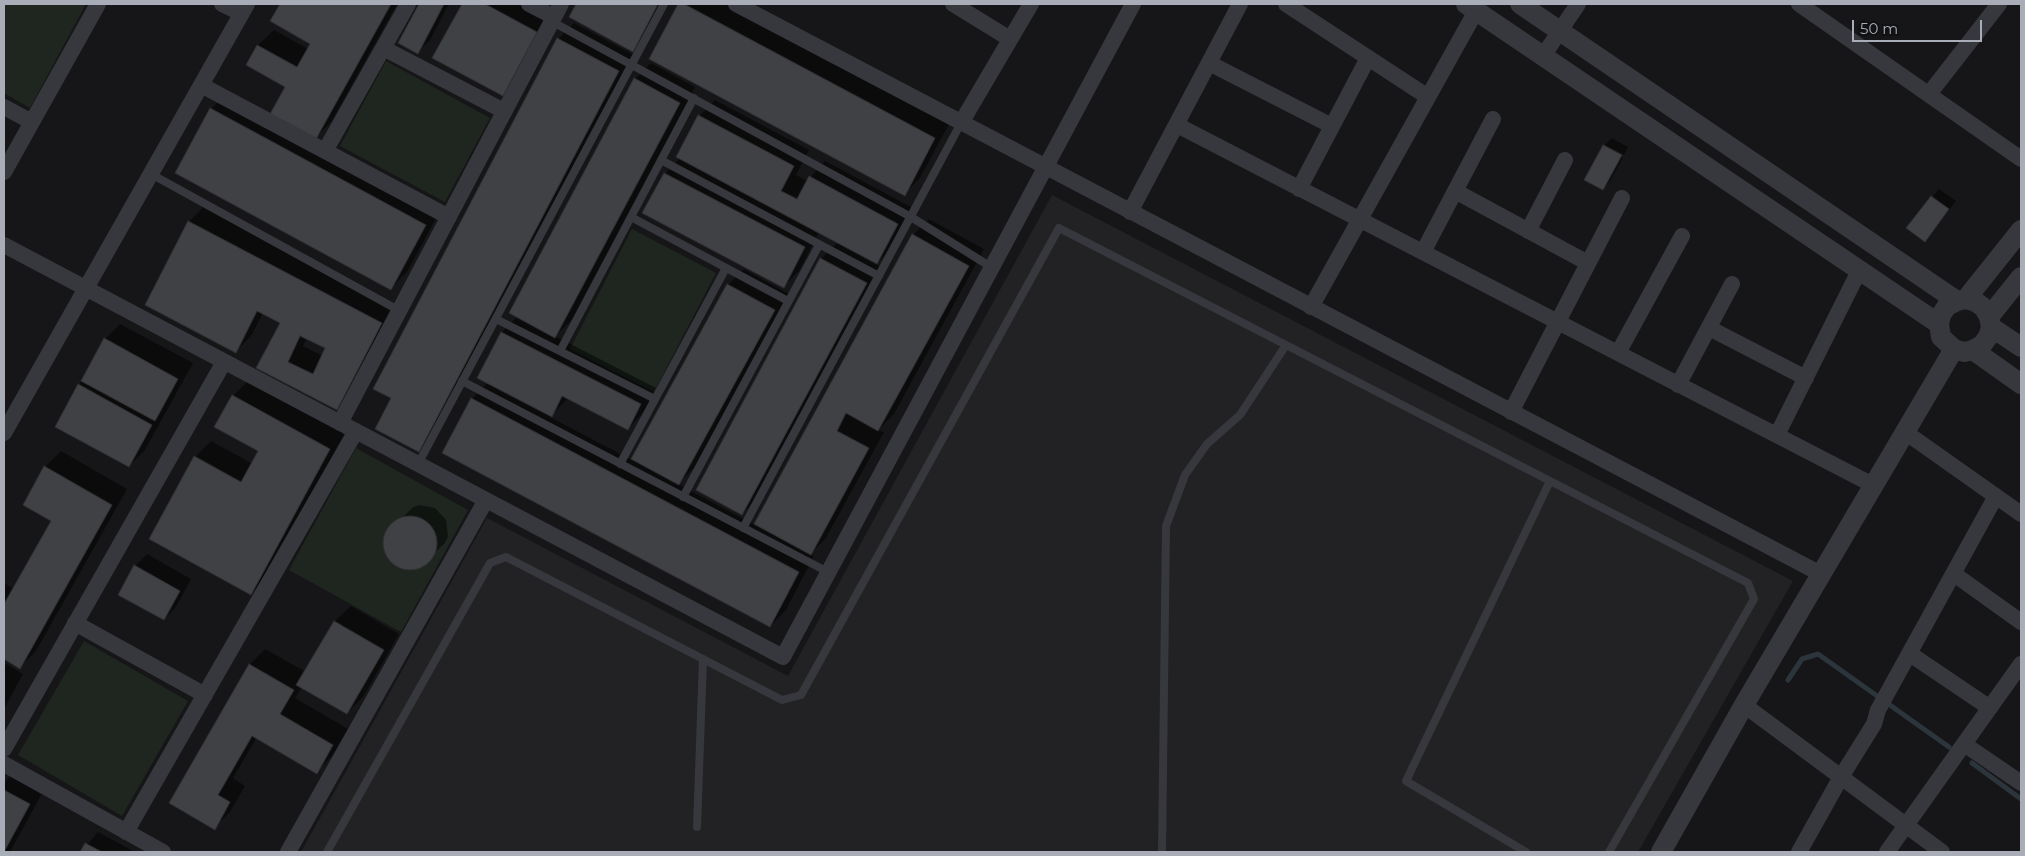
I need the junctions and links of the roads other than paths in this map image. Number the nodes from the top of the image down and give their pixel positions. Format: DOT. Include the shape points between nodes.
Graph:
graph roads {
  1 [pos="98,4"];
  2 [pos="222,4"];
  3 [pos="408,4"];
  4 [pos="529,4"];
  5 [pos="664,4"];
  6 [pos="736,4"];
  7 [pos="953,4"];
  8 [pos="1031,4"];
  9 [pos="1133,4"];
  10 [pos="1240,4"];
  11 [pos="1286,4"];
  12 [pos="1520,4"];
  13 [pos="1578,4"];
  14 [pos="1799,4"];
  15 [pos="1999,4"];
  16 [pos="1471,7"];
  17 [pos="244,9"];
  18 [pos="555,14"];
  19 [pos="1560,31"];
  20 [pos="1010,39"];
  21 [pos="383,48"];
  22 [pos="1543,56"];
  23 [pos="1368,58"];
  24 [pos="1209,63"];
  25 [pos="631,64"];
  26 [pos="201,85"];
  27 [pos="1929,94"];
  28 [pos="1428,97"];
  29 [pos="694,98"];
  30 [pos="4,106"];
  31 [pos="504,111"];
  32 [pos="1493,119"];
  33 [pos="32,122"];
  34 [pos="961,123"];
  35 [pos="1177,125"];
  36 [pos="1332,126"];
  37 [pos="325,151"];
  38 [pos="2021,159"];
  39 [pos="661,160"];
  40 [pos="1564,160"];
  41 [pos="1044,166"];
  42 [pos="4,172"];
  43 [pos="150,174"];
  44 [pos="1299,189"];
  45 [pos="1455,191"];
  46 [pos="1622,198"];
  47 [pos="1130,212"];
  48 [pos="449,217"];
  49 [pos="631,217"];
  50 [pos="911,217"];
  51 [pos="1359,220"];
  52 [pos="2021,230"];
  53 [pos="1528,231"];
  54 [pos="1682,236"];
  55 [pos="819,244"];
  56 [pos="4,245"];
  57 [pos="1423,252"];
  58 [pos="1588,263"];
  59 [pos="991,267"];
  60 [pos="726,268"];
  61 [pos="1859,270"];
  62 [pos="879,276"];
  63 [pos="2021,277"];
  64 [pos="1732,284"];
  65 [pos="85,289"];
  66 [pos="1961,300"];
  67 [pos="788,301"];
  68 [pos="1311,307"];
  69 [pos="400,310"];
  70 [pos="496,319"];
  71 [pos="1558,322"];
  72 [pos="1990,322"];
  73 [pos="1939,324"];
  74 [pos="1709,328"];
  75 [pos="1286,345"];
  76 [pos="2021,347"];
  77 [pos="1963,350"];
  78 [pos="560,352"];
  79 [pos="1618,353"];
  80 [pos="224,362"];
  81 [pos="1806,378"];
  82 [pos="462,381"];
  83 [pos="2021,384"];
  84 [pos="1678,385"];
  85 [pos="655,399"];
  86 [pos="1512,412"];
  87 [pos="8,414"];
  88 [pos="340,423"];
  89 [pos="356,432"];
  90 [pos="1905,432"];
  91 [pos="4,433"];
  92 [pos="1777,435"];
  93 [pos="418,464"];
  94 [pos="620,464"];
  95 [pos="1550,481"];
  96 [pos="1873,485"];
  97 [pos="1996,496"];
  98 [pos="683,497"];
  99 [pos="486,500"];
  100 [pos="2021,514"];
  101 [pos="742,528"];
  102 [pos="828,572"];
  103 [pos="1821,574"];
  104 [pos="1954,574"];
  105 [pos="2021,622"];
  106 [pos="75,623"];
  107 [pos="1910,654"];
  108 [pos="703,659"];
  109 [pos="2021,664"];
  110 [pos="205,695"];
  111 [pos="1744,705"];
  112 [pos="1990,708"];
  113 [pos="1964,744"];
  114 [pos="4,748"];
  115 [pos="4,764"];
  116 [pos="1841,777"];
  117 [pos="2021,783"];
  118 [pos="697,826"];
  119 [pos="1906,826"];
  120 [pos="126,832"];
  121 [pos="163,852"];
  122 [pos="288,852"];
  123 [pos="327,852"];
  124 [pos="1162,852"];
  125 [pos="1526,852"];
  126 [pos="1609,852"];
  127 [pos="1661,852"];
  128 [pos="1799,852"];
  129 [pos="1887,852"];
  130 [pos="1942,852"];
  1 -- 33 [label="street"];
  2 -- 17 [label="street"];
  3 -- 21 [label="street"];
  4 -- 18 [label="street"];
  5 -- 25 [label="lane"];
  6 -- 34 [label="street"];
  7 -- 20 [label="street"];
  8 -- 20 [label="street"];
  9 -- 41 [label="street"];
  10 -- 24 [label="street"];
  11 -- 23 [label="street"];
  12 -- 19 [label="street"];
  13 -- 19 [label="street"];
  14 -- 27 [label="street"];
  15 -- 27 [label="street"];
  16 -- 22 [label="street"];
  16 -- 28 [label="street"];
  17 -- 26 [label="street"];
  18 -- 25 [label="lane"];
  18 -- 31 [label="street"];
  19 -- 22 [label="street"];
  19 -- 66 [label="street"];
  20 -- 34 [label="street"];
  21 -- 31 [label="street"];
  21 -- 37 [label="street"];
  22 -- 61 [label="street"];
  23 -- 28 [label="street"];
  23 -- 36 [label="street"];
  24 -- 35 [label="street"];
  24 -- 36 [label="street"];
  25 -- 29 [label="lane"];
  25 -- 70 [label="lane"];
  26 -- 37 [label="street"];
  26 -- 43 [label="street"];
  27 -- 38 [label="street"];
  28 -- 51 [label="street"];
  29 -- 39 [label="lane"];
  29 -- 50 [label="lane"];
  30 -- 33 [label="street"];
  31 -- 48 [label="street"];
  32 -- 45 [label="street"];
  33 -- 42 [label="street"];
  34 -- 41 [label="street"];
  34 -- 50 [label="lane"];
  35 -- 44 [label="street"];
  35 -- 47 [label="street"];
  36 -- 44 [label="street"];
  37 -- 48 [label="street"];
  39 -- 49 [label="lane"];
  39 -- 55 [label="lane"];
  40 -- 53 [label="street"];
  41 -- 47 [label="street"];
  41 -- 59 [label="street"];
  43 -- 65 [label="street"];
  43 -- 69 [label="lane"];
  44 -- 51 [label="street"];
  45 -- 53 [label="street"];
  45 -- 57 [label="street"];
  46 -- 58 [label="street"];
  47 -- 68 [label="street"];
  48 -- 69 [label="street"];
  49 -- 60 [label="lane"];
  49 -- 78 [label="lane"];
  50 -- 59 [label="lane"];
  50 -- 62 [label="lane"];
  51 -- 57 [label="street"];
  51 -- 68 [label="street"];
  52 -- 66 [label="street"];
  53 -- 58 [label="street"];
  54 -- 79 [label="street"];
  55 -- 62 [label="lane"];
  55 -- 67 [label="lane"];
  56 -- 65 [label="street"];
  57 -- 71 [label="street"];
  58 -- 71 [label="street"];
  59 -- 102 [label="street"];
  60 -- 67 [label="lane"];
  60 -- 85 [label="lane"];
  61 -- 73 [label="street"];
  61 -- 81 [label="street"];
  62 -- 101 [label="lane"];
  63 -- 72 [label="street"];
  64 -- 74 [label="street"];
  65 -- 80 [label="street"];
  65 -- 87 [label="street"];
  66 -- 72 [label="street" via="1976,302 1984,308"];
  66 -- 73 [label="street" via="1947,306"];
  67 -- 98 [label="lane"];
  68 -- 86 [label="street"];
  69 -- 88 [label="street"];
  70 -- 78 [label="lane"];
  70 -- 82 [label="lane"];
  71 -- 79 [label="street"];
  71 -- 86 [label="street"];
  72 -- 76 [label="street"];
  72 -- 77 [label="street" via="1986,341"];
  73 -- 77 [label="street" via="1942,337"];
  74 -- 81 [label="street"];
  74 -- 84 [label="street"];
  75 -- 95 [label="lane"];
  75 -- 108 [label="lane" via="1059,228 800,695 782,700"];
  75 -- 124 [label="lane" via="1240,415 1207,444 1185,475 1166,526"];
  77 -- 83 [label="street"];
  77 -- 90 [label="street"];
  78 -- 85 [label="lane"];
  79 -- 84 [label="street"];
  80 -- 88 [label="street"];
  80 -- 106 [label="street"];
  81 -- 92 [label="street"];
  82 -- 93 [label="lane"];
  82 -- 94 [label="lane"];
  84 -- 92 [label="street"];
  85 -- 94 [label="lane"];
  86 -- 103 [label="street"];
  87 -- 91 [label="street"];
  88 -- 89 [label="street"];
  89 -- 93 [label="street"];
  89 -- 110 [label="street"];
  90 -- 96 [label="street"];
  90 -- 97 [label="street"];
  92 -- 96 [label="street"];
  93 -- 99 [label="street"];
  94 -- 98 [label="lane"];
  95 -- 125 [label="lane" via="1406,781"];
  95 -- 126 [label="lane" via="1748,583 1754,599"];
  96 -- 103 [label="street"];
  97 -- 100 [label="street"];
  97 -- 104 [label="street"];
  98 -- 101 [label="lane"];
  99 -- 102 [label="street" via="783,657"];
  99 -- 122 [label="street"];
  101 -- 102 [label="lane"];
  103 -- 111 [label="street"];
  104 -- 105 [label="street"];
  104 -- 107 [label="street"];
  106 -- 110 [label="street"];
  106 -- 114 [label="street"];
  107 -- 112 [label="street"];
  107 -- 116 [label="street" via="1874,724"];
  108 -- 118 [label="lane"];
  108 -- 123 [label="lane" via="506,557 490,563"];
  109 -- 112 [label="street"];
  110 -- 120 [label="street"];
  111 -- 116 [label="street"];
  111 -- 127 [label="street"];
  112 -- 113 [label="street"];
  113 -- 117 [label="street"];
  113 -- 119 [label="street"];
  115 -- 120 [label="street"];
  116 -- 119 [label="street"];
  116 -- 128 [label="street"];
  119 -- 129 [label="street"];
  119 -- 130 [label="street"];
  120 -- 121 [label="street"];
}
